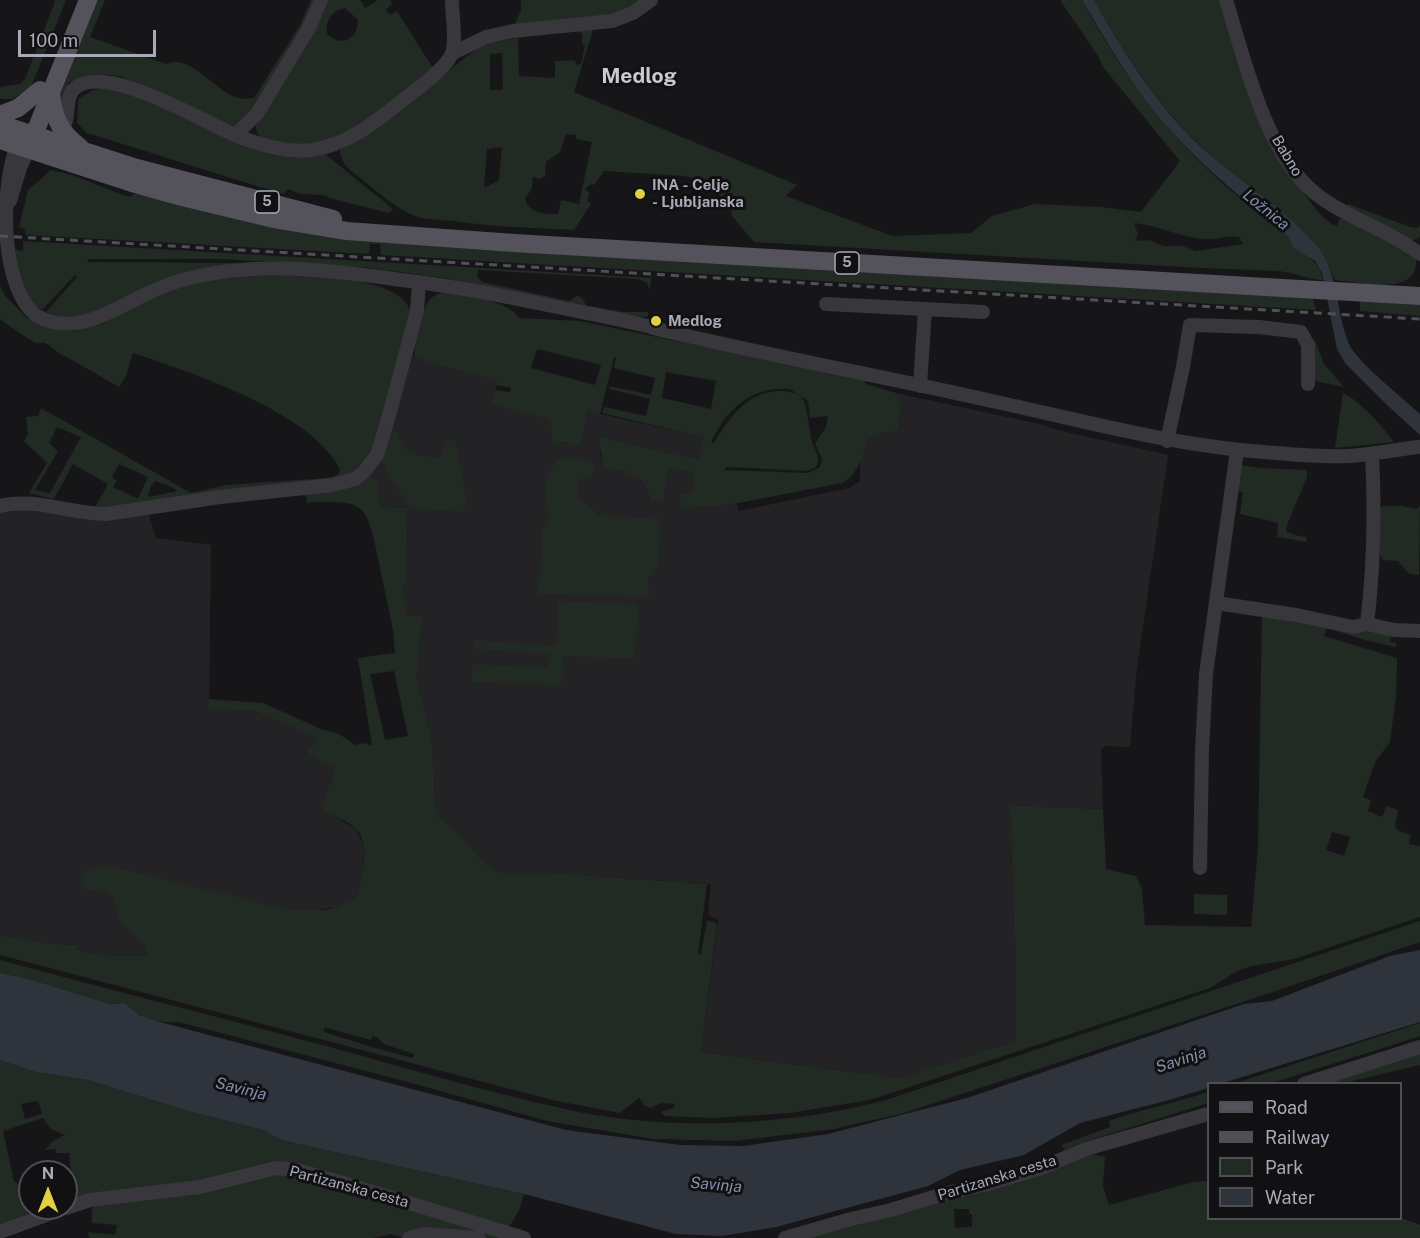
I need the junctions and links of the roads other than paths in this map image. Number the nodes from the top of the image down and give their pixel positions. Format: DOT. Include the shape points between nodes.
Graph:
graph roads {
  1 [pos="77,0"];
  2 [pos="88,0"];
  3 [pos="321,0"];
  4 [pos="452,0"];
  5 [pos="651,0"];
  6 [pos="1226,0"];
  7 [pos="453,53"];
  8 [pos="45,91"];
  9 [pos="0,115"];
  10 [pos="66,121"];
  11 [pos="0,124"];
  12 [pos="235,135"];
  13 [pos="20,140"];
  14 [pos="86,152"];
  15 [pos="0,164"];
  16 [pos="5,186"];
  17 [pos="2,232"];
  18 [pos="383,234"];
  19 [pos="1420,254"];
  20 [pos="419,282"];
  21 [pos="1420,296"];
  22 [pos="826,304"];
  23 [pos="925,309"];
  24 [pos="983,312"];
  25 [pos="1308,384"];
  26 [pos="920,386"];
  27 [pos="1167,441"];
  28 [pos="1413,448"];
  29 [pos="1237,451"];
  30 [pos="1372,454"];
  31 [pos="0,506"];
  32 [pos="1215,603"];
  33 [pos="1367,624"];
  34 [pos="1420,631"];
  35 [pos="1200,868"];
  36 [pos="1420,1047"];
  37 [pos="1307,1082"];
  38 [pos="1207,1115"];
  39 [pos="78,1204"];
  40 [pos="33,1220"];
  41 [pos="0,1232"];
  42 [pos="409,1238"];
  43 [pos="479,1238"];
  44 [pos="524,1238"];
  45 [pos="785,1238"];
  1 -- 8 [label="main road"];
  2 -- 8 [label="main road"];
  3 -- 12 [label="street" via="309,28 257,114"];
  4 -- 7 [label="street"];
  5 -- 7 [label="street" via="612,21 513,31 486,37"];
  6 -- 19 [label="street, Babno" via="1261,108 1290,166 1321,198"];
  7 -- 12 [label="street" via="427,81 345,141 312,150 289,150"];
  8 -- 9 [label="main road"];
  8 -- 13 [label="main road"];
  8 -- 14 [label="main road" via="59,126"];
  10 -- 12 [label="street" via="74,89 108,82 147,93"];
  11 -- 13 [label="main road"];
  13 -- 14 [label="main road, 5"];
  13 -- 16 [label="street"];
  13 -- 17 [label="street" via="16,178"];
  13 -- 18 [label="main road, 5" via="132,183 236,211 330,229"];
  14 -- 18 [label="main road, 5"];
  15 -- 16 [label="street"];
  16 -- 17 [label="street"];
  17 -- 20 [label="street" via="3,266 13,294 34,315 62,324 95,320 172,283 226,271 318,271"];
  18 -- 21 [label="main road, 5"];
  20 -- 26 [label="street" via="628,321"];
  20 -- 31 [label="street" via="417,311 383,437 372,464 355,478 325,486 106,514 30,504"];
  22 -- 23 [label="street"];
  23 -- 24 [label="street"];
  23 -- 26 [label="street"];
  25 -- 27 [label="street" via="1308,345 1301,332 1190,326"];
  26 -- 27 [label="street"];
  27 -- 29 [label="street"];
  28 -- 30 [label="street"];
  29 -- 30 [label="street" via="1323,456"];
  29 -- 32 [label="street"];
  30 -- 33 [label="street" via="1372,577"];
  32 -- 33 [label="street" via="1353,627"];
  32 -- 35 [label="street" via="1206,674"];
  33 -- 34 [label="street"];
  36 -- 37 [label="street"];
  38 -- 45 [label="street, Partizanska cesta" via="1086,1149 988,1184"];
  39 -- 44 [label="street, Partizanska cesta" via="200,1187 276,1168 340,1182"];
  40 -- 41 [label="street, Partizanska cesta"];
  42 -- 43 [label="street" via="431,1234"];
}
